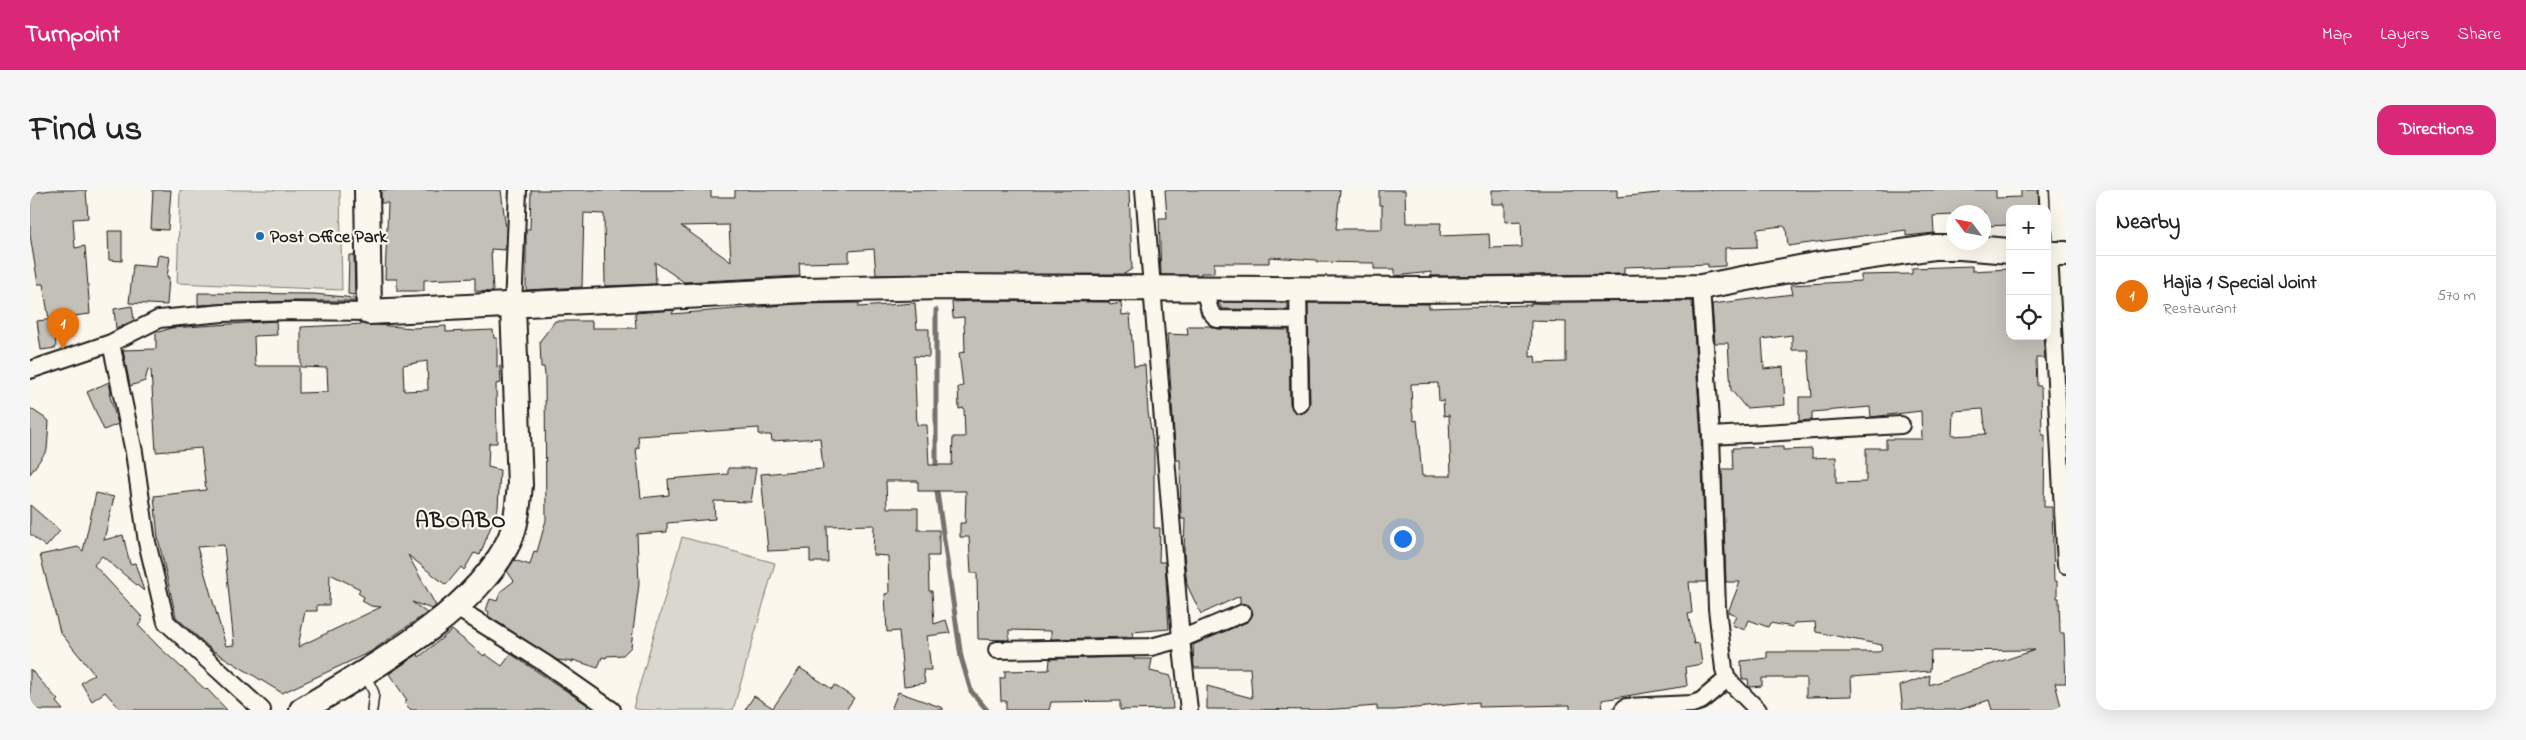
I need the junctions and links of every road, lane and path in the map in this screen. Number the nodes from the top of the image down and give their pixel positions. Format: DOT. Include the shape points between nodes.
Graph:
graph roads {
  1 [pos="367,190"];
  2 [pos="518,190"];
  3 [pos="1144,190"];
  4 [pos="2044,190"];
  5 [pos="2045,205"];
  6 [pos="2052,248"];
  7 [pos="2006,251"];
  8 [pos="1702,287"];
  9 [pos="1153,289"];
  10 [pos="1204,289"];
  11 [pos="1298,289"];
  12 [pos="513,306"];
  13 [pos="369,312"];
  14 [pos="1298,320"];
  15 [pos="111,342"];
  16 [pos="30,370"];
  17 [pos="1300,404"];
  18 [pos="1901,425"];
  19 [pos="1711,436"];
  20 [pos="2066,554"];
  21 [pos="457,608"];
  22 [pos="1244,613"];
  23 [pos="1181,639"];
  24 [pos="997,650"];
  25 [pos="364,672"];
  26 [pos="1727,679"];
  27 [pos="262,710"];
  28 [pos="302,710"];
  29 [pos="372,710"];
  30 [pos="612,710"];
  31 [pos="1189,710"];
  32 [pos="1623,710"];
  33 [pos="1758,710"];
  1 -- 13 [label="street"];
  2 -- 12 [label="street"];
  3 -- 9 [label="street"];
  4 -- 5 [label="lane"];
  6 -- 20 [label="street"];
  7 -- 8 [label="street" via="1935,248 1820,264"];
  8 -- 11 [label="street"];
  8 -- 19 [label="street"];
  9 -- 10 [label="street"];
  9 -- 12 [label="street" via="942,287 804,290"];
  9 -- 23 [label="street"];
  10 -- 11 [label="street"];
  10 -- 14 [label="street" via="1210,312 1217,319"];
  11 -- 14 [label="street"];
  12 -- 13 [label="street"];
  12 -- 21 [label="street" via="520,485 517,510 509,540 483,581"];
  13 -- 15 [label="street" via="292,311 159,319"];
  14 -- 17 [label="street"];
  15 -- 16 [label="street"];
  15 -- 27 [label="street" via="134,452 147,542 166,622"];
  18 -- 19 [label="street"];
  19 -- 26 [label="street" via="1717,608"];
  21 -- 25 [label="street"];
  21 -- 30 [label="street"];
  22 -- 23 [label="street"];
  23 -- 24 [label="street" via="1151,647"];
  23 -- 31 [label="street"];
  25 -- 28 [label="street"];
  25 -- 29 [label="lane" via="374,693"];
  26 -- 32 [label="street" via="1701,701 1692,704 1626,707"];
  26 -- 33 [label="street"];
}
